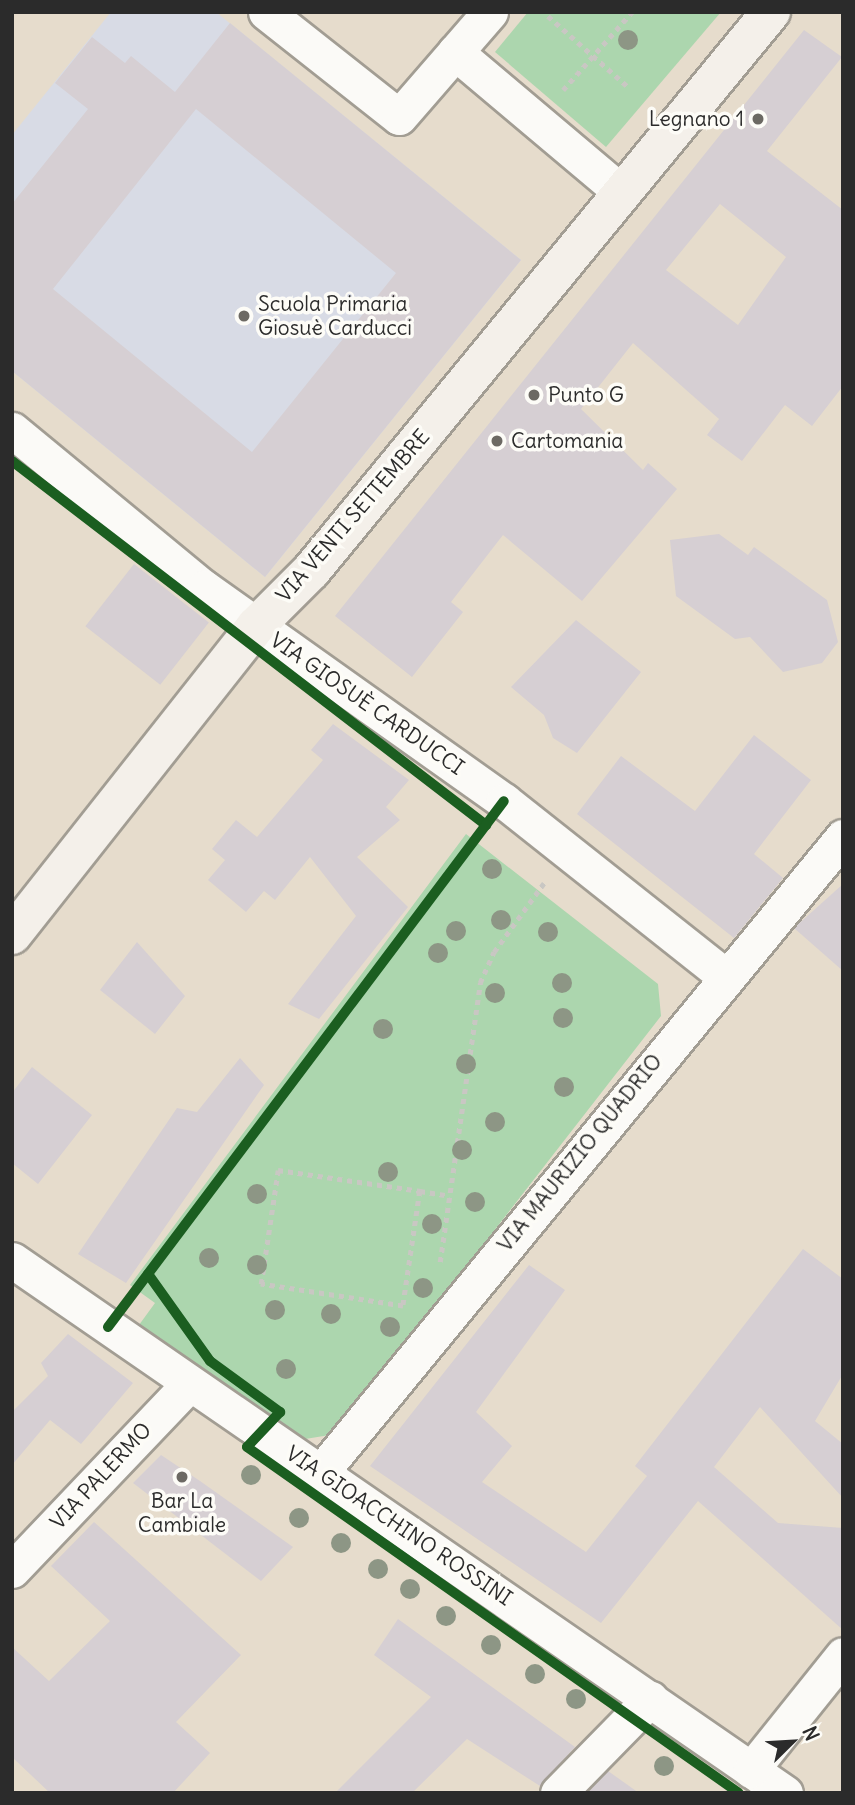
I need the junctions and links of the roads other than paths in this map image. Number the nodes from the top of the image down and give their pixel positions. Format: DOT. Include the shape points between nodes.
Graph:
graph roads {
  1 [pos="266,12"];
  2 [pos="490,12"];
  3 [pos="771,12"];
  4 [pos="455,52"];
  5 [pos="621,192"];
  6 [pos="12,430"];
  7 [pos="256,626"];
  8 [pos="843,837"];
  9 [pos="12,935"];
  10 [pos="725,976"];
  11 [pos="12,1260"];
  12 [pos="189,1384"];
  13 [pos="321,1472"];
  14 [pos="12,1570"];
  15 [pos="843,1655"];
  16 [pos="650,1699"];
  17 [pos="751,1770"];
  18 [pos="558,1793"];
  19 [pos="785,1793"];
  1 -- 4 [label="street" via="399,117"];
  2 -- 4 [label="street"];
  3 -- 5 [label="street, VIA VENTI SETTEMBRE"];
  4 -- 5 [label="street"];
  5 -- 7 [label="street, VIA VENTI SETTEMBRE" via="311,570"];
  6 -- 7 [label="street, VIA GIOSUÈ CARDUCCI"];
  7 -- 9 [label="street, VIA VENTI SETTEMBRE"];
  7 -- 10 [label="street, VIA GIOSUÈ CARDUCCI" via="568,850"];
  8 -- 10 [label="street, VIA MAURIZIO QUADRIO"];
  10 -- 13 [label="street, VIA MAURIZIO QUADRIO"];
  11 -- 12 [label="street, VIA GIOACCHINO ROSSINI"];
  12 -- 13 [label="street, VIA GIOACCHINO ROSSINI"];
  12 -- 14 [label="street, VIA PALERMO"];
  13 -- 16 [label="street, VIA GIOACCHINO ROSSINI"];
  15 -- 17 [label="street"];
  16 -- 17 [label="street, VIA GIOACCHINO ROSSINI"];
  16 -- 18 [label="street"];
  17 -- 19 [label="street, VIA GIOACCHINO ROSSINI"];
}
